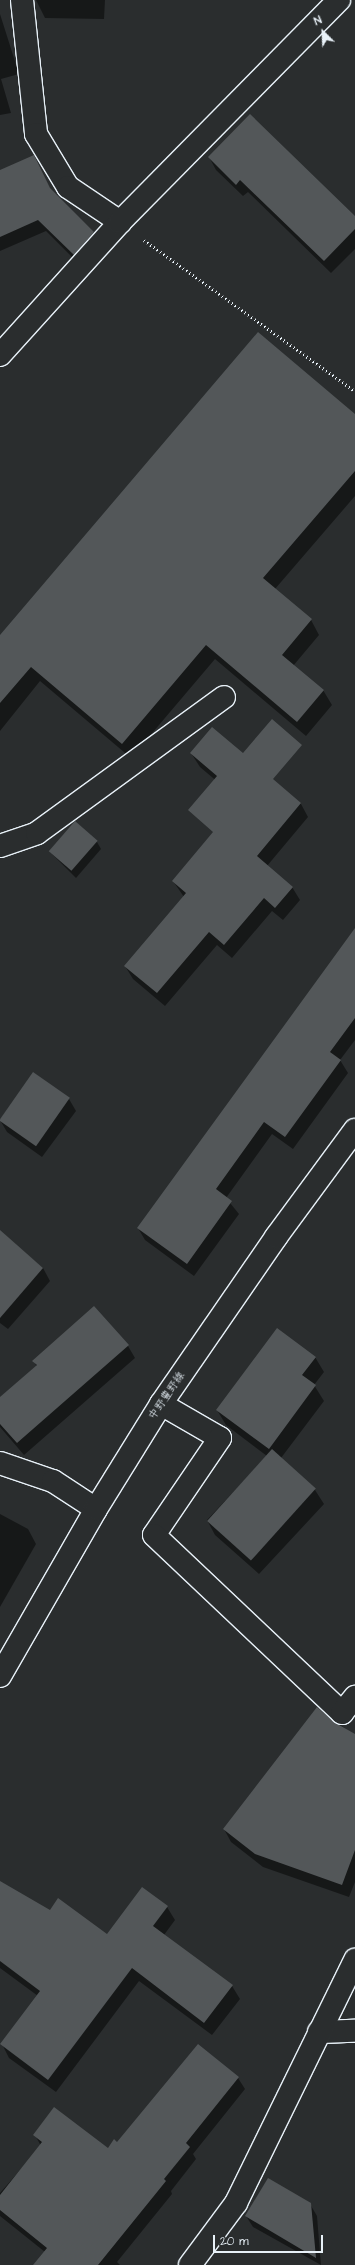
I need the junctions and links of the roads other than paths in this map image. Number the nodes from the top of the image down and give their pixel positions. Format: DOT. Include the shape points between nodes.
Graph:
graph roads {
  1 [pos="22,0"];
  2 [pos="339,0"];
  3 [pos="120,222"];
  4 [pos="0,355"];
  5 [pos="224,697"];
  6 [pos="0,846"];
  7 [pos="355,1130"];
  8 [pos="161,1404"];
  9 [pos="0,1463"];
  10 [pos="96,1509"];
  11 [pos="0,1676"];
  12 [pos="355,1697"];
  13 [pos="355,1960"];
  14 [pos="355,2031"];
  15 [pos="319,2032"];
  16 [pos="190,2265"];
  1 -- 3 [label="street" via="36,134 68,187"];
  2 -- 3 [label="street"];
  3 -- 4 [label="street"];
  5 -- 6 [label="street" via="37,834"];
  7 -- 8 [label="street, 中野豊野線" via="276,1237"];
  8 -- 10 [label="street, 中野豊野線"];
  8 -- 12 [label="street" via="220,1438 154,1535 342,1713"];
  9 -- 10 [label="street" via="53,1481"];
  10 -- 11 [label="street, 中野豊野線"];
  13 -- 15 [label="street"];
  14 -- 15 [label="street"];
  15 -- 16 [label="street" via="236,2203"];
}
